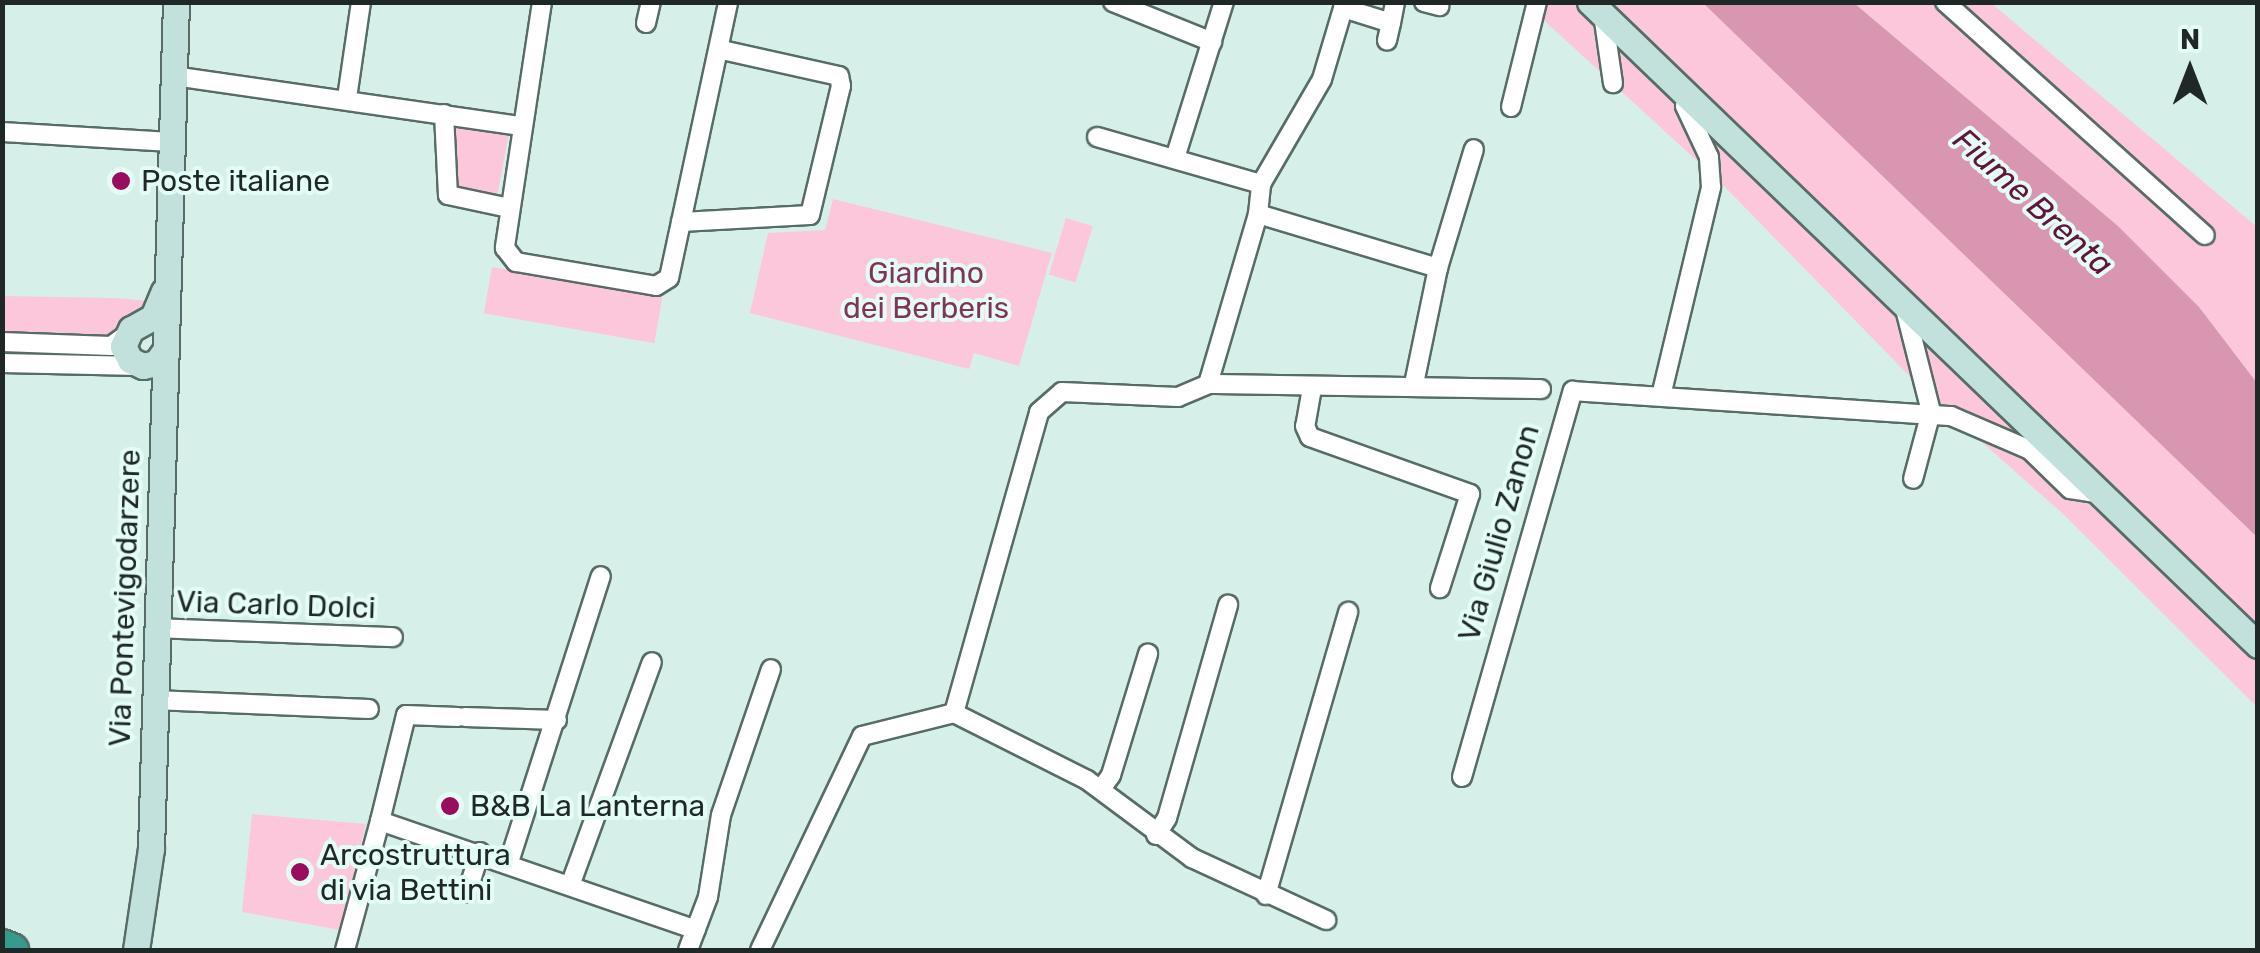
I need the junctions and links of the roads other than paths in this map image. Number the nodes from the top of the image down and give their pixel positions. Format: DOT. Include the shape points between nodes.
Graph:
graph roads {
  1 [pos="176,2"];
  2 [pos="361,2"];
  3 [pos="542,2"];
  4 [pos="651,2"];
  5 [pos="728,2"];
  6 [pos="1113,2"];
  7 [pos="1224,2"];
  8 [pos="1396,2"];
  9 [pos="1537,2"];
  10 [pos="1945,2"];
  11 [pos="1344,5"];
  12 [pos="1596,8"];
  13 [pos="646,23"];
  14 [pos="1212,42"];
  15 [pos="722,50"];
  16 [pos="174,76"];
  17 [pos="1613,84"];
  18 [pos="1688,97"];
  19 [pos="347,98"];
  20 [pos="1511,107"];
  21 [pos="444,114"];
  22 [pos="522,126"];
  23 [pos="2,132"];
  24 [pos="1097,137"];
  25 [pos="170,142"];
  26 [pos="1474,149"];
  27 [pos="1175,158"];
  28 [pos="1261,184"];
  29 [pos="509,208"];
  30 [pos="1258,214"];
  31 [pos="681,222"];
  32 [pos="2205,235"];
  33 [pos="1438,268"];
  34 [pos="166,286"];
  35 [pos="1904,304"];
  36 [pos="134,330"];
  37 [pos="2,342"];
  38 [pos="166,345"];
  39 [pos="2,363"];
  40 [pos="141,366"];
  41 [pos="1208,384"];
  42 [pos="1414,384"];
  43 [pos="1312,388"];
  44 [pos="1541,389"];
  45 [pos="1661,396"];
  46 [pos="164,397"];
  47 [pos="1931,412"];
  48 [pos="1913,479"];
  49 [pos="2101,494"];
  50 [pos="601,576"];
  51 [pos="1440,588"];
  52 [pos="1228,605"];
  53 [pos="1348,612"];
  54 [pos="156,628"];
  55 [pos="393,637"];
  56 [pos="2258,645"];
  57 [pos="1148,654"];
  58 [pos="652,662"];
  59 [pos="771,670"];
  60 [pos="154,700"];
  61 [pos="369,710"];
  62 [pos="954,713"];
  63 [pos="557,720"];
  64 [pos="1462,777"];
  65 [pos="1101,789"];
  66 [pos="150,802"];
  67 [pos="380,821"];
  68 [pos="1156,835"];
  69 [pos="480,852"];
  70 [pos="509,862"];
  71 [pos="571,883"];
  72 [pos="467,893"];
  73 [pos="1266,895"];
  74 [pos="1326,920"];
  75 [pos="696,930"];
  76 [pos="2,946"];
  77 [pos="12,950"];
  78 [pos="118,950"];
  79 [pos="136,950"];
  80 [pos="345,950"];
  81 [pos="688,950"];
  82 [pos="760,950"];
  1 -- 16 [label="main road, Via Pontevigodarzere"];
  2 -- 19 [label="street"];
  3 -- 22 [label="street"];
  4 -- 13 [label="street"];
  5 -- 15 [label="street" via="718,38"];
  6 -- 14 [label="street"];
  7 -- 14 [label="street"];
  8 -- 11 [label="street" via="1389,32"];
  9 -- 20 [label="street"];
  10 -- 32 [label="street"];
  11 -- 28 [label="street" via="1314,95 1291,123"];
  12 -- 17 [label="street, Via Giulio Zanon"];
  12 -- 18 [label="main road, Via Giulio Zanon"];
  14 -- 27 [label="street"];
  15 -- 31 [label="street" via="712,65"];
  15 -- 31 [label="street" via="843,81 810,215"];
  16 -- 19 [label="street"];
  16 -- 25 [label="main road, Via Pontevigodarzere"];
  18 -- 35 [label="main road, Via Giulio Zanon"];
  18 -- 45 [label="street, Via Giulio Zanon" via="1685,106 1709,157 1712,187"];
  19 -- 21 [label="street"];
  21 -- 22 [label="street"];
  21 -- 29 [label="street" via="448,195"];
  22 -- 29 [label="street"];
  23 -- 25 [label="street"];
  24 -- 27 [label="street"];
  25 -- 34 [label="main road, Via Pontevigodarzere"];
  26 -- 33 [label="street"];
  27 -- 28 [label="street"];
  28 -- 30 [label="street"];
  29 -- 31 [label="street" via="504,248 516,262 656,286 669,278"];
  30 -- 33 [label="street"];
  30 -- 41 [label="street"];
  33 -- 42 [label="street"];
  34 -- 36 [label="main road" via="156,312"];
  34 -- 38 [label="main road, Via Pontevigodarzere"];
  35 -- 47 [label="street"];
  35 -- 49 [label="main road, Via Giulio Zanon"];
  36 -- 37 [label="street" via="111,346"];
  36 -- 38 [label="main road" via="159,329"];
  36 -- 40 [label="main road" via="126,356"];
  38 -- 40 [label="main road" via="159,360"];
  38 -- 46 [label="main road, Via Pontevigodarzere"];
  39 -- 40 [label="street"];
  40 -- 46 [label="main road" via="154,374"];
  41 -- 43 [label="street"];
  41 -- 62 [label="street" via="1178,397 1074,392 1046,400"];
  42 -- 43 [label="street"];
  42 -- 44 [label="street"];
  43 -- 51 [label="street" via="1305,426 1310,437 1470,494"];
  45 -- 47 [label="street, Via Giulio Zanon"];
  45 -- 64 [label="street, Via Giulio Zanon" via="1576,390 1571,395"];
  46 -- 54 [label="main road, Via Pontevigodarzere"];
  47 -- 48 [label="street"];
  47 -- 49 [label="street, Via Giulio Zanon" via="1985,426 2030,450 2070,489"];
  49 -- 56 [label="main road, Via Giulio Zanon"];
  50 -- 63 [label="street"];
  52 -- 68 [label="street" via="1168,818"];
  53 -- 73 [label="street"];
  54 -- 55 [label="street, Via Carlo Dolci"];
  54 -- 60 [label="main road, Via Pontevigodarzere"];
  57 -- 65 [label="street"];
  58 -- 71 [label="street"];
  59 -- 75 [label="street" via="721,815"];
  60 -- 61 [label="street"];
  60 -- 66 [label="main road, Via Pontevigodarzere"];
  62 -- 65 [label="street"];
  62 -- 82 [label="street" via="877,727 862,736"];
  63 -- 67 [label="street" via="406,715"];
  63 -- 70 [label="street"];
  65 -- 68 [label="street"];
  66 -- 78 [label="main road, Via Pontevigodarzere"];
  66 -- 79 [label="main road, Via Pontevigodarzere" via="149,882"];
  67 -- 69 [label="street"];
  67 -- 80 [label="street"];
  68 -- 73 [label="street"];
  69 -- 70 [label="street"];
  69 -- 72 [label="street"];
  70 -- 71 [label="street"];
  71 -- 75 [label="street"];
  73 -- 74 [label="street"];
  75 -- 81 [label="street"];
  76 -- 77 [label="highway"];
}
